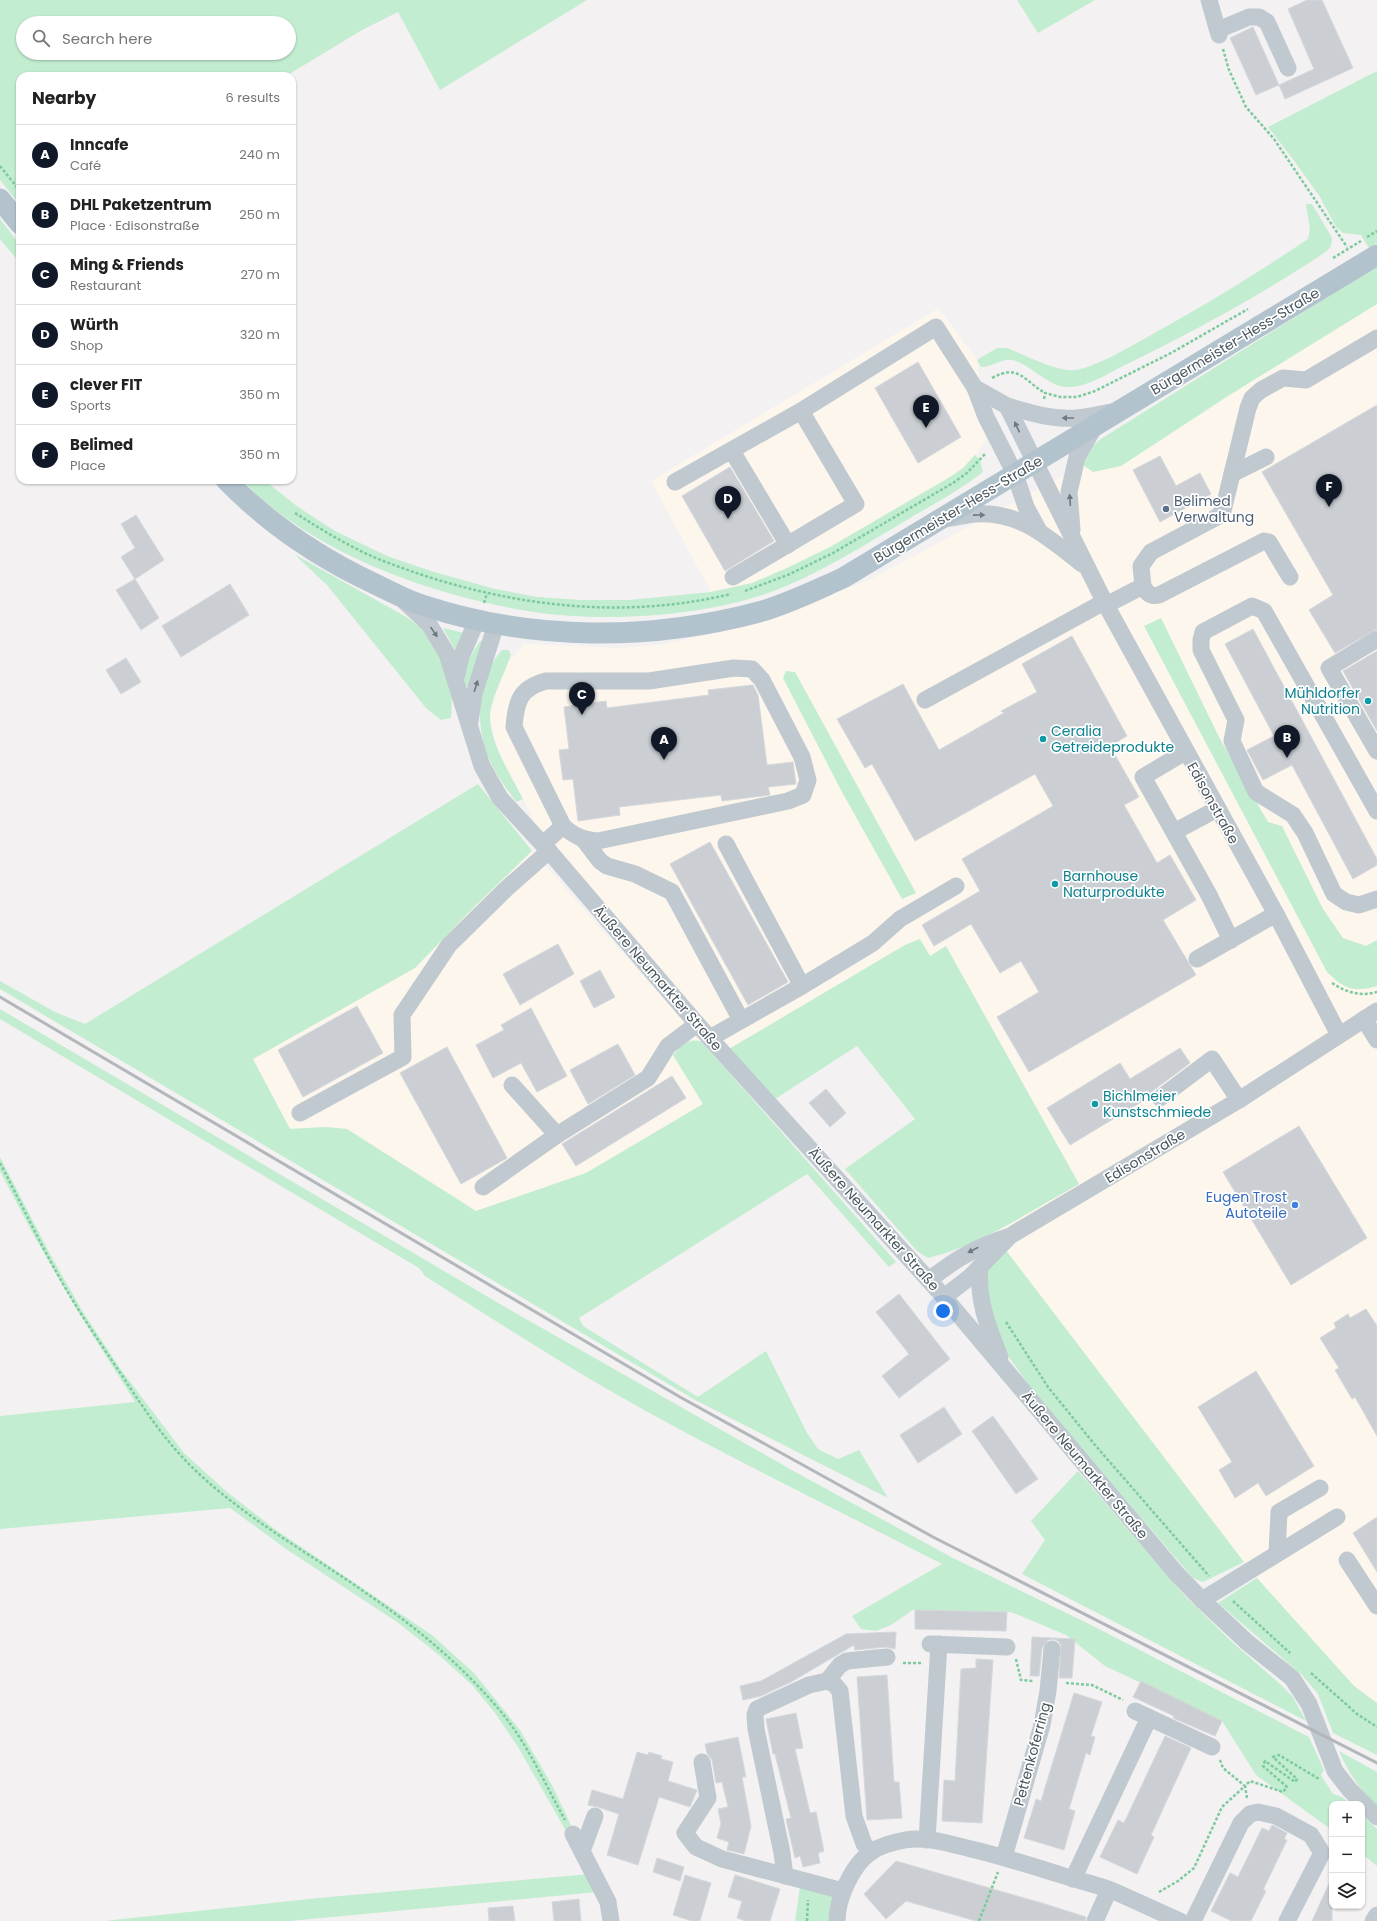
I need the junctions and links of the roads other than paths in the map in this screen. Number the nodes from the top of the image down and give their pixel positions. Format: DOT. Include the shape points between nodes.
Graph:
graph roads {
  1 [pos="1209,0"];
  2 [pos="1288,68"];
  3 [pos="0,199"];
  4 [pos="16,219"];
  5 [pos="1377,255"];
  6 [pos="1377,338"];
  7 [pos="975,388"];
  8 [pos="1007,406"];
  9 [pos="1121,410"];
  10 [pos="801,411"];
  11 [pos="1095,426"];
  12 [pos="732,451"];
  13 [pos="1266,457"];
  14 [pos="1034,462"];
  15 [pos="1016,474"];
  16 [pos="1232,474"];
  17 [pos="675,482"];
  18 [pos="230,484"];
  19 [pos="940,520"];
  20 [pos="1039,531"];
  21 [pos="1072,539"];
  22 [pos="788,545"];
  23 [pos="1087,568"];
  24 [pos="733,577"];
  25 [pos="1290,577"];
  26 [pos="1143,586"];
  27 [pos="396,595"];
  28 [pos="1105,603"];
  29 [pos="487,622"];
  30 [pos="1377,639"];
  31 [pos="456,682"];
  32 [pos="925,700"];
  33 [pos="470,724"];
  34 [pos="1377,751"];
  35 [pos="1185,752"];
  36 [pos="1217,809"];
  37 [pos="1377,811"];
  38 [pos="563,826"];
  39 [pos="1174,832"];
  40 [pos="584,840"];
  41 [pos="726,844"];
  42 [pos="546,848"];
  43 [pos="956,886"];
  44 [pos="1377,899"];
  45 [pos="1276,914"];
  46 [pos="1231,940"];
  47 [pos="1197,959"];
  48 [pos="802,986"];
  49 [pos="1370,1015"];
  50 [pos="741,1020"];
  51 [pos="697,1024"];
  52 [pos="1339,1035"];
  53 [pos="710,1038"];
  54 [pos="1377,1040"];
  55 [pos="512,1085"];
  56 [pos="1160,1098"];
  57 [pos="1239,1100"];
  58 [pos="300,1113"];
  59 [pos="558,1135"];
  60 [pos="483,1187"];
  61 [pos="1010,1236"];
  62 [pos="983,1265"];
  63 [pos="929,1280"];
  64 [pos="944,1297"];
  65 [pos="1004,1368"];
  66 [pos="1320,1488"];
  67 [pos="1337,1517"];
  68 [pos="1276,1553"];
  69 [pos="1347,1560"];
  70 [pos="1202,1600"];
  71 [pos="1377,1606"];
  72 [pos="1007,1647"];
  73 [pos="1052,1649"];
  74 [pos="887,1657"];
  75 [pos="827,1681"];
  76 [pos="1212,1747"];
  77 [pos="702,1762"];
  78 [pos="595,1816"];
  79 [pos="1377,1817"];
  80 [pos="573,1834"];
  81 [pos="927,1840"];
  82 [pos="582,1851"];
  83 [pos="871,1852"];
  84 [pos="1004,1857"];
  85 [pos="785,1876"];
  86 [pos="1073,1879"];
  87 [pos="1109,1890"];
  88 [pos="843,1891"];
  89 [pos="1377,1915"];
  90 [pos="611,1921"];
  91 [pos="837,1921"];
  92 [pos="1095,1921"];
  93 [pos="1180,1921"];
  94 [pos="1193,1921"];
  95 [pos="1287,1921"];
  96 [pos="1373,1921"];
  1 -- 2 [label="street" via="1219,33 1249,17 1259,17 1266,22"];
  3 -- 4 [label="main road"];
  5 -- 9 [label="main road, Bürgermeister-Hess-Straße"];
  6 -- 16 [label="street" via="1306,380 1283,378 1252,398"];
  7 -- 8 [label="street"];
  7 -- 10 [label="street" via="936,327"];
  7 -- 15 [label="street" via="986,417"];
  9 -- 8 [label="street, one-way" via="1078,418 1057,418 1040,416"];
  14 -- 8 [label="street, Edisonstraße, one-way"];
  9 -- 11 [label="main road, Bürgermeister-Hess-Straße"];
  10 -- 12 [label="street"];
  10 -- 22 [label="street" via="856,504"];
  11 -- 14 [label="main road, Bürgermeister-Hess-Straße"];
  21 -- 11 [label="street, one-way" via="1069,492 1077,458"];
  12 -- 17 [label="street"];
  12 -- 22 [label="street"];
  13 -- 16 [label="street"];
  14 -- 15 [label="main road, Bürgermeister-Hess-Straße"];
  14 -- 21 [label="street, Edisonstraße"];
  15 -- 19 [label="main road, Bürgermeister-Hess-Straße"];
  15 -- 20 [label="street" via="1026,507"];
  16 -- 26 [label="street" via="1223,511 1217,517 1151,552 1141,566"];
  18 -- 27 [label="main road, Äußere Neumarkter Straße" via="245,500 300,542 354,575"];
  19 -- 20 [label="street, one-way" via="976,514 1002,515 1024,522"];
  19 -- 29 [label="main road, Bürgermeister-Hess-Straße" via="843,578 761,612 716,622 614,634 580,633"];
  20 -- 23 [label="street"];
  21 -- 23 [label="street, Edisonstraße"];
  22 -- 24 [label="street"];
  23 -- 28 [label="street, Edisonstraße"];
  25 -- 26 [label="street" via="1269,542 1264,541 1159,595 1148,594"];
  26 -- 28 [label="street"];
  27 -- 29 [label="main road, Äußere Neumarkter Straße" via="424,606"];
  27 -- 31 [label="street, Äußere Neumarkter Straße, one-way" via="435,632 447,654"];
  28 -- 32 [label="street"];
  28 -- 35 [label="street, Edisonstraße"];
  29 -- 31 [label="street, Äußere Neumarkter Straße" via="461,657"];
  33 -- 29 [label="street, Äußere Neumarkter Straße, one-way"];
  30 -- 34 [label="street" via="1329,668"];
  31 -- 33 [label="street, Äußere Neumarkter Straße"];
  33 -- 42 [label="street, Äußere Neumarkter Straße" via="476,750 490,783 500,798"];
  35 -- 36 [label="street, Edisonstraße"];
  35 -- 39 [label="street" via="1144,777"];
  36 -- 39 [label="street"];
  36 -- 45 [label="street, Edisonstraße"];
  37 -- 44 [label="street" via="1264,611 1252,606 1203,632 1201,650 1236,720 1232,741 1256,792 1293,816 1334,894 1346,902 1359,905"];
  38 -- 40 [label="street" via="571,834"];
  38 -- 40 [label="street" via="514,727 515,709 522,693 532,685 546,681 649,681 734,668 752,669 762,680 802,756 808,780 804,795 788,801 598,841"];
  38 -- 42 [label="street"];
  39 -- 46 [label="street"];
  40 -- 50 [label="street" via="607,866 635,874 672,892"];
  41 -- 48 [label="street"];
  42 -- 51 [label="street, Äußere Neumarkter Straße"];
  42 -- 58 [label="street" via="449,945 402,1015 403,1057"];
  43 -- 48 [label="street" via="900,919 872,944"];
  45 -- 46 [label="street"];
  45 -- 52 [label="street, Edisonstraße"];
  46 -- 47 [label="street"];
  48 -- 50 [label="street"];
  49 -- 52 [label="street, Edisonstraße"];
  49 -- 54 [label="street"];
  50 -- 53 [label="street"];
  51 -- 53 [label="street, Äußere Neumarkter Straße"];
  51 -- 59 [label="street" via="668,1046 648,1078"];
  52 -- 57 [label="street, Edisonstraße"];
  53 -- 63 [label="street, Äußere Neumarkter Straße"];
  55 -- 59 [label="street"];
  56 -- 57 [label="street" via="1212,1059"];
  57 -- 61 [label="street, Edisonstraße"];
  59 -- 60 [label="street"];
  61 -- 62 [label="street, Edisonstraße"];
  61 -- 63 [label="street, Edisonstraße, one-way" via="968,1252"];
  62 -- 64 [label="street, Edisonstraße"];
  62 -- 65 [label="street" via="979,1287 981,1303"];
  63 -- 64 [label="street, Äußere Neumarkter Straße"];
  64 -- 65 [label="street, Äußere Neumarkter Straße"];
  65 -- 70 [label="street, Äußere Neumarkter Straße" via="1176,1573"];
  66 -- 68 [label="street" via="1279,1512"];
  67 -- 68 [label="street"];
  68 -- 70 [label="street"];
  69 -- 71 [label="street"];
  70 -- 79 [label="street, Äußere Neumarkter Straße" via="1248,1643 1292,1678 1309,1704 1329,1759 1341,1780"];
  72 -- 81 [label="street" via="934,1644 938,1662"];
  73 -- 84 [label="street, Pettenkoferring" via="1042,1725"];
  74 -- 75 [label="street" via="847,1661 840,1665"];
  75 -- 83 [label="street" via="834,1684 840,1692 854,1816 864,1844"];
  75 -- 85 [label="street" via="809,1686 757,1709 754,1715"];
  76 -- 86 [label="street" via="1142,1714"];
  77 -- 85 [label="street" via="708,1798 685,1833 696,1847 705,1853"];
  78 -- 82 [label="street"];
  80 -- 82 [label="street"];
  81 -- 83 [label="street" via="905,1840"];
  81 -- 84 [label="street"];
  82 -- 90 [label="street" via="608,1902"];
  83 -- 88 [label="street" via="862,1859"];
  84 -- 86 [label="street"];
  85 -- 88 [label="street"];
  86 -- 87 [label="street"];
  87 -- 92 [label="street"];
  87 -- 93 [label="street"];
  88 -- 91 [label="street"];
  89 -- 96 [label="street"];
  94 -- 95 [label="street" via="1241,1824 1250,1814 1258,1812 1276,1816 1311,1835 1322,1853"];
}
